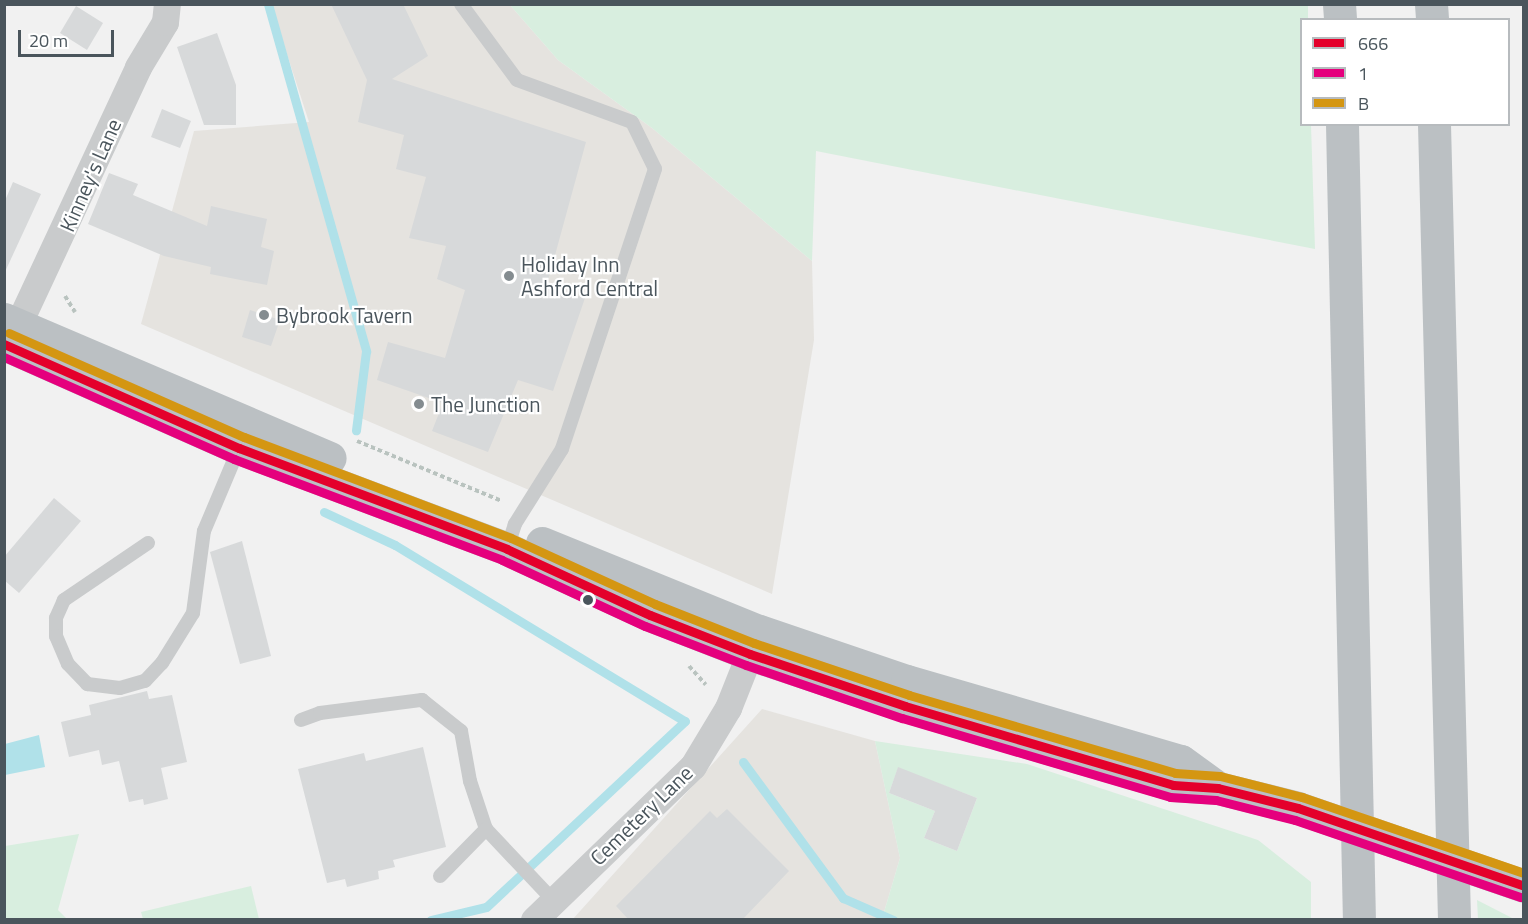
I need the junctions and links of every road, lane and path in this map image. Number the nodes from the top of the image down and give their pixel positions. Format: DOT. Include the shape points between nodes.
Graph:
graph roads {
  1 [pos="167,4"];
  2 [pos="461,4"];
  3 [pos="1342,126"];
  4 [pos="1434,126"];
  5 [pos="9,333"];
  6 [pos="352,439"];
  7 [pos="239,448"];
  8 [pos="515,530"];
  9 [pos="148,543"];
  10 [pos="754,643"];
  11 [pos="302,720"];
  12 [pos="486,830"];
  13 [pos="440,876"];
  14 [pos="1524,886"];
  15 [pos="546,892"];
  16 [pos="534,920"];
  17 [pos="1359,920"];
  18 [pos="1454,920"];
  1 -- 5 [label="street, Kinney's Lane" via="165,22 138,67"];
  2 -- 8 [label="lane" via="517,80 632,122 655,169 562,449"];
  3 -- 17 [label="highway"];
  4 -- 18 [label="highway"];
  5 -- 7 [label="highway"];
  5 -- 8 [label="highway"];
  6 -- 8 [label="path"];
  7 -- 8 [label="highway"];
  7 -- 9 [label="lane" via="204,531 193,613 162,663 145,681 120,688 87,684 68,664 56,636 60,609 64,600"];
  8 -- 10 [label="highway" via="650,615"];
  10 -- 14 [label="highway" via="905,706 1173,785 1218,788 1298,808"];
  10 -- 15 [label="street, Cemetery Lane" via="728,708 693,766"];
  11 -- 12 [label="lane" via="422,700 461,731 470,781"];
  12 -- 13 [label="lane"];
  12 -- 15 [label="lane"];
  15 -- 16 [label="street, Cemetery Lane"];
}
